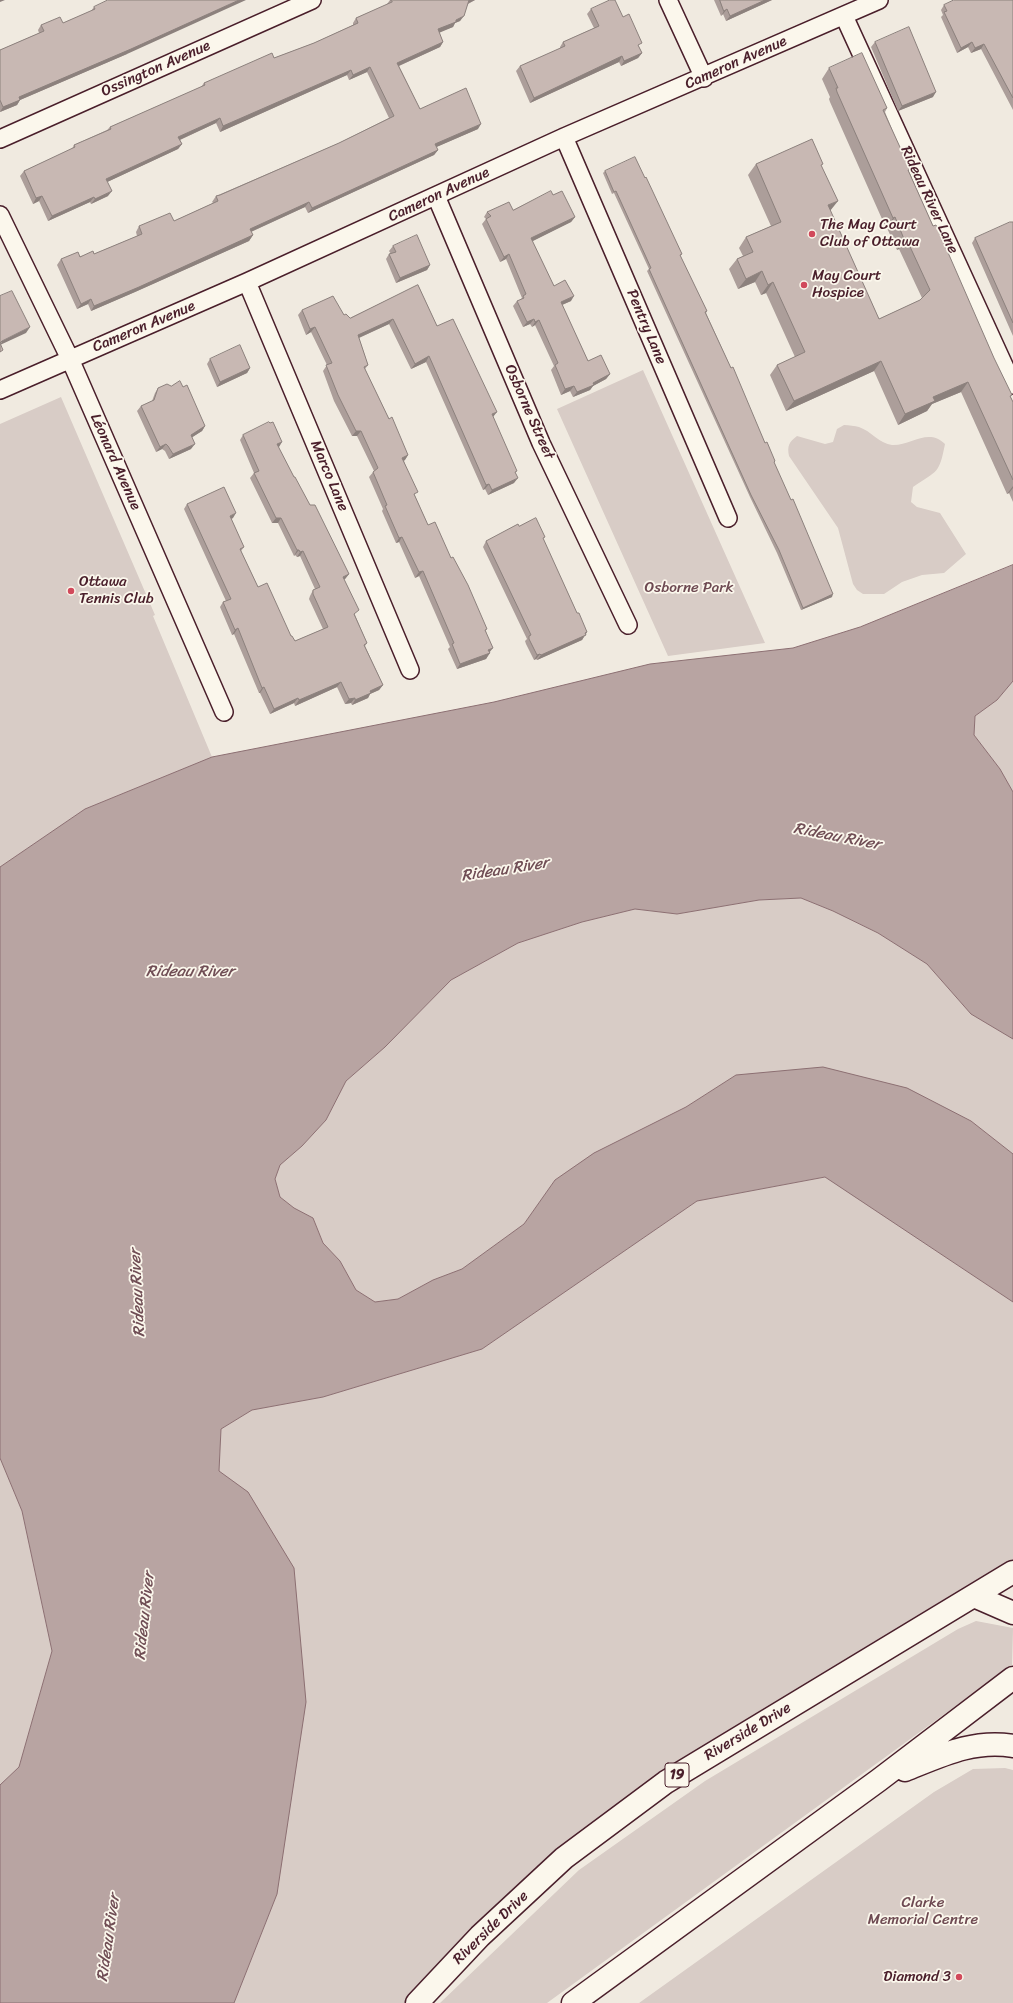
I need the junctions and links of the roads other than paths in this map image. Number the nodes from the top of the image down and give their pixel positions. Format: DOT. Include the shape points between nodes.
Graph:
graph roads {
  1 [pos="312,0"];
  2 [pos="668,0"];
  3 [pos="879,0"];
  4 [pos="844,16"];
  5 [pos="704,78"];
  6 [pos="564,137"];
  7 [pos="0,139"];
  8 [pos="436,196"];
  9 [pos="0,215"];
  10 [pos="247,282"];
  11 [pos="70,359"];
  12 [pos="1013,385"];
  13 [pos="0,390"];
  14 [pos="728,518"];
  15 [pos="628,625"];
  16 [pos="410,670"];
  17 [pos="224,712"];
  18 [pos="1013,1572"];
  19 [pos="974,1596"];
  20 [pos="1013,1613"];
  21 [pos="1013,1678"];
  22 [pos="1013,1746"];
  23 [pos="879,1780"];
  24 [pos="417,2003"];
  25 [pos="573,2003"];
  1 -- 7 [label="street, Ossington Avenue"];
  2 -- 5 [label="street"];
  3 -- 4 [label="street, Cameron Avenue"];
  4 -- 5 [label="street, Cameron Avenue"];
  4 -- 12 [label="street, Rideau River Lane"];
  5 -- 6 [label="street, Cameron Avenue"];
  6 -- 8 [label="street, Cameron Avenue"];
  6 -- 14 [label="street, Pentry Lane"];
  8 -- 10 [label="street, Cameron Avenue"];
  8 -- 15 [label="street, Osborne Street" via="542,443"];
  9 -- 11 [label="street, Léonard Avenue"];
  10 -- 11 [label="street, Cameron Avenue"];
  10 -- 16 [label="street, Marco Lane"];
  11 -- 13 [label="street, Cameron Avenue"];
  11 -- 17 [label="street, Léonard Avenue"];
  18 -- 19 [label="main road, Riverside Drive / 19"];
  19 -- 20 [label="main road"];
  19 -- 24 [label="main road, Riverside Drive / 19" via="666,1782 564,1858 480,1936"];
  21 -- 23 [label="main road"];
  22 -- 23 [label="main road" via="991,1744 963,1748"];
  23 -- 25 [label="main road"];
}
